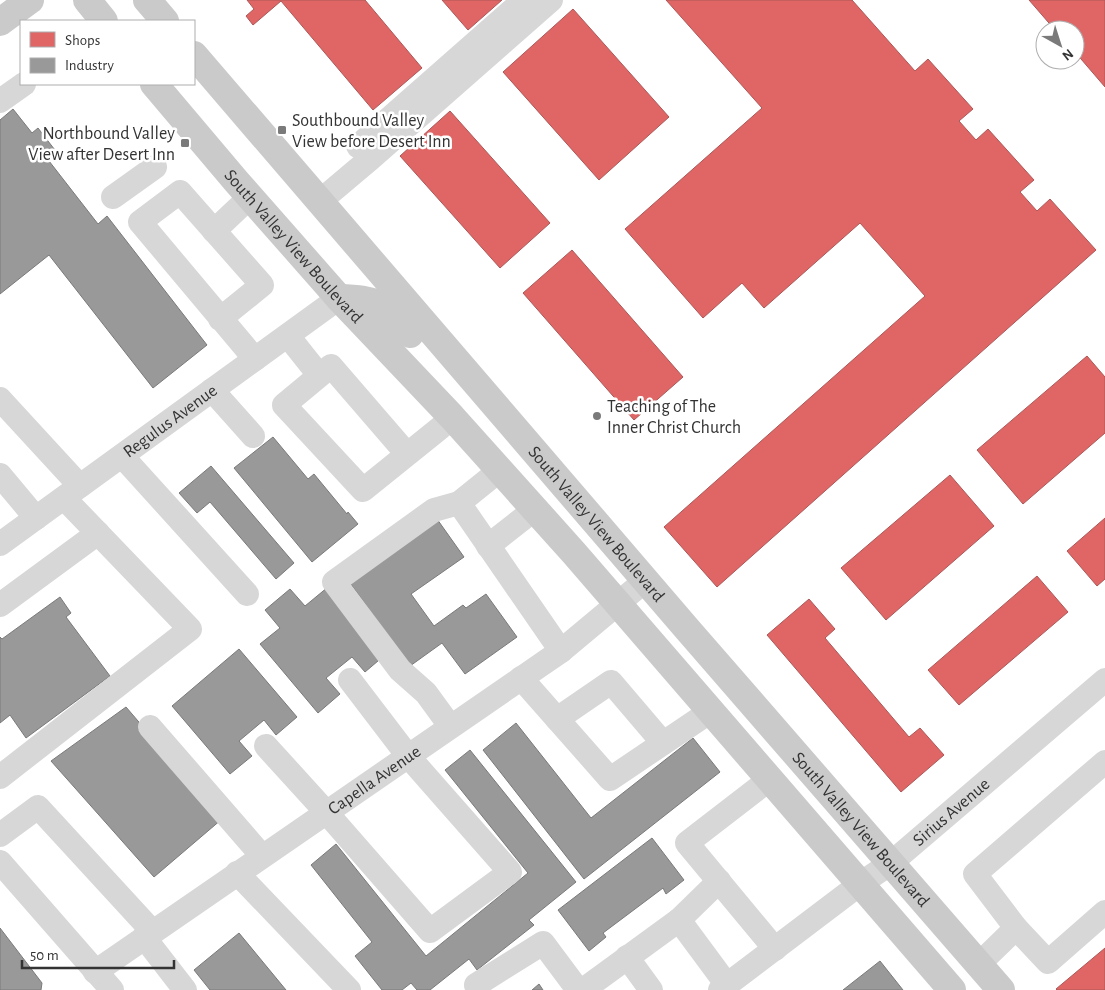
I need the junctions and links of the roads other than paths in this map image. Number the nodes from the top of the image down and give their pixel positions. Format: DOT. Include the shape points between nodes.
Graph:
graph roads {
  1 [pos="30,0"];
  2 [pos="87,0"];
  3 [pos="147,0"];
  4 [pos="524,0"];
  5 [pos="551,0"];
  6 [pos="103,20"];
  7 [pos="164,20"];
  8 [pos="0,22"];
  9 [pos="195,56"];
  10 [pos="23,85"];
  11 [pos="155,85"];
  12 [pos="0,101"];
  13 [pos="358,146"];
  14 [pos="155,167"];
  15 [pos="113,197"];
  16 [pos="250,197"];
  17 [pos="319,202"];
  18 [pos="214,230"];
  19 [pos="340,298"];
  20 [pos="220,318"];
  21 [pos="288,336"];
  22 [pos="447,350"];
  23 [pos="255,360"];
  24 [pos="319,375"];
  25 [pos="212,390"];
  26 [pos="0,399"];
  27 [pos="452,417"];
  28 [pos="252,436"];
  29 [pos="408,454"];
  30 [pos="122,456"];
  31 [pos="500,470"];
  32 [pos="0,475"];
  33 [pos="72,492"];
  34 [pos="459,503"];
  35 [pos="535,509"];
  36 [pos="36,518"];
  37 [pos="601,528"];
  38 [pos="98,533"];
  39 [pos="0,544"];
  40 [pos="488,546"];
  41 [pos="574,553"];
  42 [pos="646,580"];
  43 [pos="247,594"];
  44 [pos="618,603"];
  45 [pos="0,605"];
  46 [pos="561,651"];
  47 [pos="521,678"];
  48 [pos="350,680"];
  49 [pos="1105,680"];
  50 [pos="738,688"];
  51 [pos="711,711"];
  52 [pos="557,719"];
  53 [pos="450,726"];
  54 [pos="150,727"];
  55 [pos="663,744"];
  56 [pos="266,746"];
  57 [pos="408,756"];
  58 [pos="1105,762"];
  59 [pos="0,777"];
  60 [pos="770,779"];
  61 [pos="326,812"];
  62 [pos="0,835"];
  63 [pos="262,856"];
  64 [pos="891,864"];
  65 [pos="4,873"];
  66 [pos="237,873"];
  67 [pos="718,881"];
  68 [pos="860,884"];
  69 [pos="1105,912"];
  70 [pos="679,920"];
  71 [pos="1016,928"];
  72 [pos="148,934"];
  73 [pos="775,949"];
  74 [pos="627,957"];
  75 [pos="978,964"];
  76 [pos="95,972"];
  77 [pos="476,985"];
  78 [pos="724,988"];
  79 [pos="112,990"];
  80 [pos="185,990"];
  81 [pos="349,990"];
  82 [pos="578,990"];
  83 [pos="583,990"];
  84 [pos="651,990"];
  85 [pos="952,990"];
  86 [pos="1001,990"];
  1 -- 8 [label="main road"];
  2 -- 6 [label="main road"];
  3 -- 7 [label="main road"];
  4 -- 13 [label="street"];
  5 -- 17 [label="street"];
  9 -- 17 [label="main road, South Valley View Boulevard"];
  10 -- 12 [label="street"];
  11 -- 16 [label="main road, South Valley View Boulevard"];
  14 -- 15 [label="street"];
  16 -- 18 [label="street"];
  16 -- 19 [label="main road, South Valley View Boulevard"];
  17 -- 22 [label="main road, South Valley View Boulevard"];
  18 -- 20 [label="street" via="262,285"];
  18 -- 20 [label="street" via="180,192 140,222"];
  19 -- 21 [label="street, Regulus Avenue"];
  19 -- 22 [label="main road" via="374,302 387,308 418,342"];
  19 -- 27 [label="main road, South Valley View Boulevard"];
  20 -- 23 [label="street"];
  21 -- 23 [label="street, Regulus Avenue"];
  21 -- 24 [label="street"];
  22 -- 37 [label="main road, South Valley View Boulevard"];
  23 -- 25 [label="street, Regulus Avenue"];
  24 -- 29 [label="street" via="331,366"];
  24 -- 29 [label="street" via="284,405 362,490"];
  25 -- 28 [label="street"];
  25 -- 30 [label="street, Regulus Avenue"];
  26 -- 33 [label="street"];
  27 -- 29 [label="street"];
  27 -- 31 [label="main road, South Valley View Boulevard"];
  30 -- 33 [label="street, Regulus Avenue"];
  30 -- 43 [label="street"];
  31 -- 34 [label="street"];
  31 -- 35 [label="main road, South Valley View Boulevard"];
  32 -- 36 [label="street"];
  33 -- 36 [label="street, Regulus Avenue"];
  33 -- 38 [label="street"];
  34 -- 40 [label="street"];
  34 -- 53 [label="street" via="434,510 334,582 400,670 426,694"];
  35 -- 40 [label="street"];
  35 -- 41 [label="main road, South Valley View Boulevard"];
  36 -- 39 [label="street, Regulus Avenue"];
  37 -- 41 [label="main road"];
  37 -- 42 [label="main road, South Valley View Boulevard"];
  38 -- 45 [label="street"];
  38 -- 59 [label="street" via="190,629"];
  40 -- 46 [label="street"];
  41 -- 44 [label="main road, South Valley View Boulevard"];
  42 -- 44 [label="street, Capella Avenue"];
  42 -- 50 [label="main road, South Valley View Boulevard"];
  44 -- 46 [label="street, Capella Avenue"];
  44 -- 51 [label="main road, South Valley View Boulevard"];
  46 -- 47 [label="street, Capella Avenue"];
  47 -- 52 [label="street"];
  47 -- 53 [label="street, Capella Avenue"];
  48 -- 57 [label="street"];
  49 -- 64 [label="street, Sirius Avenue"];
  50 -- 51 [label="main road"];
  50 -- 64 [label="main road, South Valley View Boulevard"];
  51 -- 55 [label="street"];
  51 -- 60 [label="main road, South Valley View Boulevard"];
  52 -- 55 [label="street" via="610,780"];
  52 -- 55 [label="street" via="611,682"];
  53 -- 57 [label="street, Capella Avenue"];
  54 -- 63 [label="street"];
  56 -- 61 [label="street"];
  57 -- 61 [label="street, Capella Avenue"];
  57 -- 61 [label="street" via="510,872 430,931"];
  58 -- 71 [label="street" via="975,874"];
  60 -- 67 [label="street" via="687,843"];
  60 -- 68 [label="main road, South Valley View Boulevard"];
  61 -- 63 [label="street, Capella Avenue"];
  62 -- 72 [label="street" via="38,807"];
  63 -- 66 [label="street, Capella Avenue"];
  64 -- 68 [label="street, Sirius Avenue"];
  64 -- 75 [label="main road, South Valley View Boulevard"];
  65 -- 76 [label="street"];
  66 -- 72 [label="street, Capella Avenue"];
  66 -- 81 [label="street"];
  67 -- 70 [label="street"];
  67 -- 73 [label="street"];
  68 -- 73 [label="street, Sirius Avenue"];
  68 -- 85 [label="main road, South Valley View Boulevard"];
  69 -- 71 [label="street" via="1048,962"];
  70 -- 74 [label="street"];
  70 -- 78 [label="street"];
  71 -- 75 [label="street"];
  72 -- 76 [label="street, Capella Avenue"];
  72 -- 80 [label="street"];
  73 -- 78 [label="street, Sirius Avenue"];
  74 -- 83 [label="street"];
  74 -- 84 [label="street"];
  75 -- 86 [label="main road, South Valley View Boulevard"];
  76 -- 79 [label="street"];
  77 -- 82 [label="street" via="543,943"];
}
